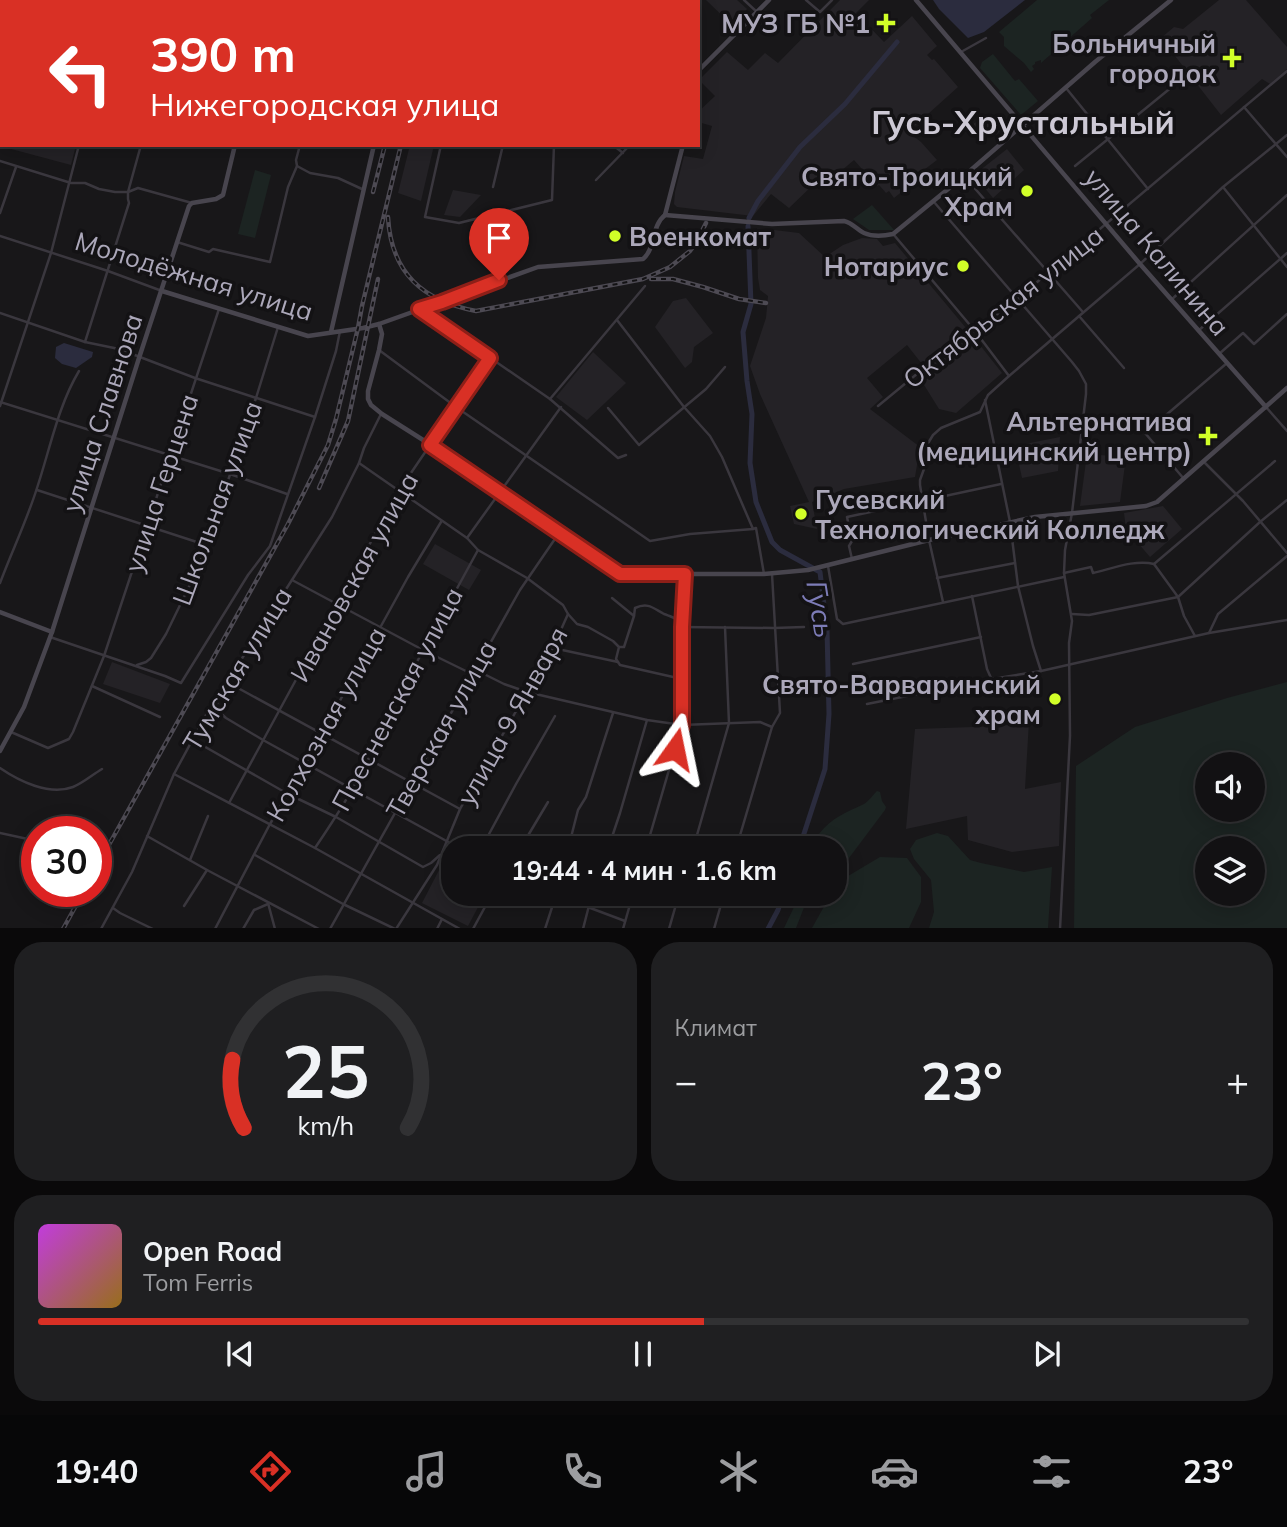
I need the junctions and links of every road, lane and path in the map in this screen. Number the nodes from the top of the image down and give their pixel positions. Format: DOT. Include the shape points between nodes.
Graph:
graph roads {
  1 [pos="744,0"];
  2 [pos="769,0"];
  3 [pos="806,0"];
  4 [pos="831,0"];
  5 [pos="916,0"];
  6 [pos="1171,0"];
  7 [pos="757,12"];
  8 [pos="986,38"];
  9 [pos="960,53"];
  10 [pos="700,69"];
  11 [pos="1287,71"];
  12 [pos="1178,82"];
  13 [pos="1066,88"];
  14 [pos="1244,107"];
  15 [pos="1022,126"];
  16 [pos="1287,135"];
  17 [pos="1108,138"];
  18 [pos="1276,144"];
  19 [pos="79,147"];
  20 [pos="140,147"];
  21 [pos="235,147"];
  22 [pos="299,147"];
  23 [pos="374,147"];
  24 [pos="441,147"];
  25 [pos="503,147"];
  26 [pos="554,147"];
  27 [pos="616,147"];
  28 [pos="628,147"];
  29 [pos="682,147"];
  30 [pos="623,153"];
  31 [pos="1287,158"];
  32 [pos="0,161"];
  33 [pos="297,166"];
  34 [pos="1075,166"];
  35 [pos="16,167"];
  36 [pos="964,176"];
  37 [pos="596,180"];
  38 [pos="71,183"];
  39 [pos="493,187"];
  40 [pos="1223,187"];
  41 [pos="1148,189"];
  42 [pos="364,190"];
  43 [pos="128,192"];
  44 [pos="1287,195"];
  45 [pos="934,202"];
  46 [pos="191,204"];
  47 [pos="0,213"];
  48 [pos="665,215"];
  49 [pos="1107,224"];
  50 [pos="1253,224"];
  51 [pos="893,234"];
  52 [pos="0,236"];
  53 [pos="177,242"];
  54 [pos="51,253"];
  55 [pos="1287,253"];
  56 [pos="1281,258"];
  57 [pos="1140,264"];
  58 [pos="1287,267"];
  59 [pos="108,271"];
  60 [pos="1048,273"];
  61 [pos="645,286"];
  62 [pos="162,291"];
  63 [pos="1017,299"];
  64 [pos="1171,300"];
  65 [pos="219,309"];
  66 [pos="419,309"];
  67 [pos="1083,312"];
  68 [pos="0,313"];
  69 [pos="1287,314"];
  70 [pos="1079,316"];
  71 [pos="617,320"];
  72 [pos="28,324"];
  73 [pos="379,324"];
  74 [pos="278,327"];
  75 [pos="340,331"];
  76 [pos="975,331"];
  77 [pos="1198,331"];
  78 [pos="331,332"];
  79 [pos="1052,340"];
  80 [pos="85,342"];
  81 [pos="379,349"];
  82 [pos="1219,354"];
  83 [pos="139,358"];
  84 [pos="490,358"];
  85 [pos="1227,363"];
  86 [pos="725,367"];
  87 [pos="1124,368"];
  88 [pos="79,371"];
  89 [pos="1009,376"];
  90 [pos="195,378"];
  91 [pos="1287,388"];
  92 [pos="256,398"];
  93 [pos="550,399"];
  94 [pos="985,400"];
  95 [pos="0,403"];
  96 [pos="878,406"];
  97 [pos="456,407"];
  98 [pos="561,407"];
  99 [pos="684,407"];
  100 [pos="1266,407"];
  101 [pos="608,408"];
  102 [pos="382,414"];
  103 [pos="315,417"];
  104 [pos="59,420"];
  105 [pos="1287,431"];
  106 [pos="114,437"];
  107 [pos="430,445"];
  108 [pos="170,455"];
  109 [pos="525,455"];
  110 [pos="626,455"];
  111 [pos="1275,461"];
  112 [pos="1203,462"];
  113 [pos="359,463"];
  114 [pos="230,474"];
  115 [pos="1184,479"];
  116 [pos="1001,484"];
  117 [pos="37,490"];
  118 [pos="499,491"];
  119 [pos="398,492"];
  120 [pos="288,494"];
  121 [pos="1235,494"];
  122 [pos="1287,500"];
  123 [pos="922,501"];
  124 [pos="91,507"];
  125 [pos="1072,513"];
  126 [pos="441,522"];
  127 [pos="1010,522"];
  128 [pos="1260,522"];
  129 [pos="148,527"];
  130 [pos="753,528"];
  131 [pos="559,533"];
  132 [pos="467,538"];
  133 [pos="929,540"];
  134 [pos="206,545"];
  135 [pos="478,550"];
  136 [pos="1287,554"];
  137 [pos="852,559"];
  138 [pos="1014,563"];
  139 [pos="1154,564"];
  140 [pos="825,567"];
  141 [pos="685,574"];
  142 [pos="764,574"];
  143 [pos="772,574"];
  144 [pos="1065,575"];
  145 [pos="527,578"];
  146 [pos="937,578"];
  147 [pos="292,580"];
  148 [pos="0,583"];
  149 [pos="1018,586"];
  150 [pos="972,596"];
  151 [pos="1178,597"];
  152 [pos="612,598"];
  153 [pos="943,602"];
  154 [pos="337,605"];
  155 [pos="0,612"];
  156 [pos="568,614"];
  157 [pos="1072,614"];
  158 [pos="634,616"];
  159 [pos="1287,620"];
  160 [pos="682,621"];
  161 [pos="804,626"];
  162 [pos="380,627"];
  163 [pos="682,627"];
  164 [pos="725,627"];
  165 [pos="774,628"];
  166 [pos="1209,633"];
  167 [pos="51,635"];
  168 [pos="1195,636"];
  169 [pos="981,637"];
  170 [pos="619,647"];
  171 [pos="553,648"];
  172 [pos="423,650"];
  173 [pos="104,656"];
  174 [pos="618,662"];
  175 [pos="853,664"];
  176 [pos="135,665"];
  177 [pos="1070,665"];
  178 [pos="474,670"];
  179 [pos="1041,671"];
  180 [pos="472,674"];
  181 [pos="682,679"];
  182 [pos="992,679"];
  183 [pos="227,682"];
  184 [pos="92,686"];
  185 [pos="527,692"];
  186 [pos="867,704"];
  187 [pos="215,708"];
  188 [pos="280,711"];
  189 [pos="613,713"];
  190 [pos="555,716"];
  191 [pos="160,717"];
  192 [pos="647,720"];
  193 [pos="729,723"];
  194 [pos="682,725"];
  195 [pos="772,727"];
  196 [pos="11,732"];
  197 [pos="322,733"];
  198 [pos="192,740"];
  199 [pos="263,740"];
  200 [pos="0,751"];
  201 [pos="367,759"];
  202 [pos="305,764"];
  203 [pos="0,768"];
  204 [pos="102,769"];
  205 [pos="247,770"];
  206 [pos="174,774"];
  207 [pos="411,783"];
  208 [pos="351,788"];
  209 [pos="288,794"];
  210 [pos="548,802"];
  211 [pos="229,803"];
  212 [pos="460,809"];
  213 [pos="395,813"];
  214 [pos="208,816"];
  215 [pos="336,817"];
  216 [pos="270,824"];
  217 [pos="0,833"];
  218 [pos="146,836"];
  219 [pos="448,836"];
  220 [pos="488,836"];
  221 [pos="528,836"];
  222 [pos="571,836"];
  223 [pos="612,836"];
  224 [pos="650,836"];
  225 [pos="697,836"];
  226 [pos="740,836"];
  227 [pos="441,838"];
  228 [pos="21,839"];
  229 [pos="378,841"];
  230 [pos="315,848"];
  231 [pos="441,854"];
  232 [pos="255,855"];
  233 [pos="190,860"];
  234 [pos="207,870"];
  235 [pos="361,873"];
  236 [pos="238,886"];
  237 [pos="268,902"];
  238 [pos="412,903"];
  239 [pos="343,904"];
  240 [pos="184,906"];
  241 [pos="485,906"];
  242 [pos="552,906"];
  243 [pos="583,906"];
  244 [pos="630,906"];
  245 [pos="676,906"];
  246 [pos="721,906"];
  247 [pos="113,908"];
  248 [pos="588,908"];
  249 [pos="443,919"];
  250 [pos="625,922"];
  251 [pos="144,927"];
  252 [pos="102,928"];
  253 [pos="216,928"];
  254 [pos="244,928"];
  255 [pos="275,928"];
  256 [pos="317,928"];
  257 [pos="331,928"];
  258 [pos="394,928"];
  259 [pos="397,928"];
  260 [pos="438,928"];
  261 [pos="458,928"];
  262 [pos="474,928"];
  263 [pos="545,928"];
  264 [pos="583,928"];
  265 [pos="623,928"];
  266 [pos="669,928"];
  267 [pos="714,928"];
  268 [pos="1060,928"];
  1 -- 7 [label="street"];
  2 -- 7 [label="main road"];
  3 -- 4 [label="street" via="820,12"];
  5 -- 9 [label="main road, улица Калинина"];
  6 -- 13 [label="main road"];
  7 -- 10 [label="main road"];
  8 -- 9 [label="street"];
  9 -- 15 [label="main road, улица Калинина"];
  11 -- 14 [label="street, Октябрьская улица"];
  12 -- 17 [label="street"];
  13 -- 15 [label="main road"];
  13 -- 17 [label="street"];
  14 -- 18 [label="street"];
  14 -- 41 [label="street, Октябрьская улица"];
  15 -- 36 [label="main road"];
  15 -- 49 [label="main road, улица Калинина"];
  16 -- 18 [label="street"];
  17 -- 34 [label="street"];
  17 -- 41 [label="street"];
  18 -- 31 [label="street"];
  18 -- 40 [label="street"];
  19 -- 38 [label="street"];
  20 -- 43 [label="street"];
  21 -- 46 [label="main road" via="223,195"];
  22 -- 33 [label="street"];
  23 -- 42 [label="main road"];
  24 -- 26 [label="street" via="425,217 459,223 552,200"];
  25 -- 39 [label="street"];
  27 -- 30 [label="street"];
  28 -- 30 [label="street"];
  29 -- 48 [label="main road"];
  30 -- 37 [label="street"];
  32 -- 35 [label="street"];
  33 -- 42 [label="street"];
  33 -- 53 [label="street" via="270,262"];
  35 -- 38 [label="street"];
  35 -- 47 [label="street"];
  36 -- 45 [label="main road"];
  36 -- 60 [label="street"];
  38 -- 43 [label="street"];
  38 -- 54 [label="street"];
  40 -- 50 [label="street"];
  40 -- 57 [label="street"];
  41 -- 49 [label="street, Октябрьская улица"];
  42 -- 78 [label="main road"];
  43 -- 46 [label="street" via="138,188"];
  43 -- 59 [label="street" via="129,203"];
  44 -- 50 [label="street"];
  45 -- 51 [label="main road"];
  45 -- 63 [label="street"];
  46 -- 53 [label="main road, улица Славнова"];
  48 -- 51 [label="main road" via="772,224 844,221 864,233"];
  48 -- 66 [label="main road, Молодёжная улица" via="657,223 643,259 538,267"];
  49 -- 57 [label="main road, улица Калинина"];
  49 -- 60 [label="street, Октябрьская улица"];
  50 -- 56 [label="street"];
  50 -- 64 [label="street"];
  51 -- 76 [label="street"];
  52 -- 54 [label="street, Молодёжная улица"];
  53 -- 62 [label="main road, улица Славнова"];
  54 -- 59 [label="street, Молодёжная улица"];
  54 -- 72 [label="street"];
  55 -- 56 [label="street"];
  56 -- 58 [label="street"];
  56 -- 77 [label="street"];
  57 -- 64 [label="main road, улица Калинина"];
  57 -- 67 [label="street"];
  59 -- 62 [label="street, Молодёжная улица"];
  59 -- 80 [label="street"];
  60 -- 63 [label="street, Октябрьская улица"];
  60 -- 67 [label="street"];
  61 -- 71 [label="street"];
  62 -- 65 [label="main road, Молодёжная улица"];
  62 -- 83 [label="main road, улица Славнова"];
  63 -- 76 [label="street, Октябрьская улица"];
  63 -- 79 [label="street"];
  64 -- 77 [label="main road, улица Калинина"];
  65 -- 74 [label="main road, Молодёжная улица"];
  65 -- 90 [label="street, улица Герцена"];
  66 -- 73 [label="main road, Молодёжная улица"];
  66 -- 84 [label="street"];
  67 -- 70 [label="street"];
  68 -- 72 [label="street"];
  69 -- 82 [label="street" via="1254,344 1243,333"];
  70 -- 79 [label="street"];
  70 -- 87 [label="street"];
  71 -- 93 [label="street"];
  71 -- 99 [label="street"];
  72 -- 80 [label="street"];
  72 -- 95 [label="street"];
  73 -- 75 [label="main road, Молодёжная улица"];
  73 -- 81 [label="main road"];
  74 -- 78 [label="main road, Молодёжная улица" via="308,336"];
  74 -- 92 [label="street, Школьная улица"];
  75 -- 78 [label="main road, Молодёжная улица"];
  75 -- 103 [label="street"];
  76 -- 89 [label="street"];
  76 -- 96 [label="street, Октябрьская улица" via="969,331"];
  77 -- 82 [label="main road, улица Калинина"];
  79 -- 89 [label="street"];
  79 -- 125 [label="street" via="1086,384"];
  80 -- 83 [label="street"];
  81 -- 97 [label="street"];
  81 -- 102 [label="main road" via="368,399"];
  82 -- 85 [label="main road, улица Калинина"];
  83 -- 90 [label="street"];
  83 -- 106 [label="main road, улица Славнова"];
  84 -- 93 [label="street"];
  84 -- 97 [label="street, Ивановская улица"];
  85 -- 100 [label="main road, улица Калинина"];
  85 -- 115 [label="street" via="1145,433"];
  86 -- 99 [label="street"];
  88 -- 104 [label="street"];
  89 -- 94 [label="street"];
  90 -- 92 [label="street"];
  90 -- 108 [label="street, улица Герцена"];
  91 -- 100 [label="main road"];
  92 -- 103 [label="street"];
  92 -- 114 [label="street, Школьная улица"];
  93 -- 98 [label="street"];
  94 -- 116 [label="street"];
  94 -- 123 [label="street" via="980,412 941,428 931,438 920,480"];
  95 -- 104 [label="street"];
  97 -- 107 [label="street, Ивановская улица"];
  97 -- 109 [label="street"];
  98 -- 109 [label="street"];
  98 -- 110 [label="street" via="618,458"];
  99 -- 101 [label="street" via="639,445"];
  99 -- 130 [label="street" via="722,457"];
  100 -- 105 [label="street, улица Калинина"];
  100 -- 112 [label="main road"];
  102 -- 107 [label="main road"];
  102 -- 113 [label="street, Тумская улица"];
  103 -- 120 [label="street"];
  104 -- 106 [label="street"];
  104 -- 117 [label="street"];
  106 -- 108 [label="street"];
  106 -- 124 [label="main road, улица Славнова"];
  107 -- 118 [label="main road"];
  107 -- 119 [label="street, Ивановская улица"];
  108 -- 114 [label="street"];
  108 -- 129 [label="street, улица Герцена"];
  109 -- 118 [label="street"];
  109 -- 130 [label="street" via="650,541"];
  111 -- 121 [label="street"];
  112 -- 115 [label="main road"];
  112 -- 121 [label="street"];
  113 -- 119 [label="street"];
  113 -- 147 [label="street, Тумская улица"];
  114 -- 120 [label="street"];
  114 -- 134 [label="street, Школьная улица"];
  115 -- 125 [label="main road" via="1146,506"];
  116 -- 123 [label="street"];
  116 -- 127 [label="street"];
  117 -- 124 [label="street"];
  117 -- 148 [label="street"];
  118 -- 131 [label="main road"];
  118 -- 132 [label="street"];
  119 -- 126 [label="street"];
  119 -- 154 [label="street, Ивановская улица"];
  120 -- 176 [label="street" via="270,546 181,683"];
  121 -- 128 [label="street"];
  121 -- 139 [label="street"];
  122 -- 128 [label="street"];
  123 -- 133 [label="street"];
  123 -- 137 [label="street" via="847,517"];
  124 -- 129 [label="street"];
  124 -- 167 [label="main road, улица Славнова"];
  125 -- 127 [label="main road"];
  125 -- 144 [label="street"];
  126 -- 132 [label="street"];
  126 -- 162 [label="street, Колхозная улица"];
  127 -- 133 [label="main road"];
  127 -- 138 [label="street"];
  128 -- 136 [label="street"];
  128 -- 151 [label="street"];
  129 -- 134 [label="street"];
  129 -- 173 [label="street, улица Герцена"];
  130 -- 142 [label="street"];
  131 -- 141 [label="main road" via="620,574"];
  131 -- 145 [label="street, Тверская улица"];
  132 -- 135 [label="street"];
  133 -- 137 [label="main road"];
  133 -- 146 [label="street"];
  134 -- 176 [label="street, Школьная улица" via="166,634 146,662"];
  135 -- 145 [label="street"];
  135 -- 172 [label="street, Пресненская улица"];
  136 -- 166 [label="street" via="1218,614"];
  137 -- 140 [label="main road"];
  138 -- 146 [label="street"];
  138 -- 149 [label="street"];
  139 -- 144 [label="street" via="1093,573 1091,567"];
  139 -- 151 [label="street"];
  140 -- 143 [label="main road"];
  140 -- 153 [label="street" via="837,619 843,624"];
  141 -- 142 [label="main road"];
  141 -- 160 [label="street"];
  142 -- 143 [label="main road"];
  143 -- 165 [label="street"];
  144 -- 149 [label="street"];
  144 -- 157 [label="street"];
  145 -- 156 [label="street"];
  145 -- 178 [label="street, Тверская улица"];
  146 -- 153 [label="street"];
  147 -- 154 [label="street"];
  147 -- 183 [label="street, Тумская улица"];
  149 -- 150 [label="street"];
  149 -- 179 [label="street"];
  150 -- 153 [label="street"];
  150 -- 169 [label="street"];
  151 -- 157 [label="street" via="1089,615"];
  151 -- 168 [label="street"];
  152 -- 158 [label="street"];
  154 -- 162 [label="street"];
  154 -- 188 [label="street, Ивановская улица"];
  155 -- 167 [label="main road"];
  156 -- 170 [label="street" via="577,624"];
  156 -- 171 [label="street, улица 9 Января"];
  157 -- 177 [label="street"];
  158 -- 160 [label="street" via="635,608 642,604"];
  158 -- 170 [label="street" via="624,647"];
  159 -- 166 [label="street"];
  160 -- 163 [label="street"];
  161 -- 165 [label="street"];
  162 -- 172 [label="street"];
  162 -- 197 [label="street, Колхозная улица"];
  163 -- 164 [label="street"];
  163 -- 181 [label="street"];
  164 -- 165 [label="street"];
  164 -- 193 [label="street"];
  165 -- 195 [label="street" via="780,713"];
  166 -- 168 [label="street"];
  167 -- 173 [label="street"];
  167 -- 196 [label="main road, улица Славнова"];
  168 -- 177 [label="street"];
  169 -- 175 [label="street"];
  169 -- 182 [label="street"];
  170 -- 174 [label="street"];
  171 -- 174 [label="street"];
  171 -- 185 [label="street, улица 9 Января"];
  172 -- 180 [label="street"];
  172 -- 201 [label="street, Пресненская улица"];
  173 -- 176 [label="street"];
  173 -- 184 [label="street, улица Герцена"];
  174 -- 181 [label="street"];
  177 -- 179 [label="street"];
  177 -- 268 [label="street"];
  178 -- 180 [label="street, Тверская улица"];
  178 -- 185 [label="street"];
  179 -- 182 [label="street"];
  180 -- 207 [label="street, Тверская улица"];
  181 -- 194 [label="street"];
  182 -- 186 [label="street"];
  183 -- 187 [label="street, Тумская улица"];
  183 -- 188 [label="street"];
  184 -- 191 [label="street"];
  184 -- 196 [label="street, улица Герцена" via="69,739 48,748"];
  185 -- 189 [label="street"];
  185 -- 212 [label="street, улица 9 Января"];
  187 -- 198 [label="street, Тумская улица" via="207,713"];
  187 -- 199 [label="street"];
  188 -- 197 [label="street"];
  188 -- 199 [label="street, Ивановская улица"];
  189 -- 192 [label="street"];
  189 -- 222 [label="street"];
  190 -- 220 [label="street"];
  192 -- 194 [label="street"];
  192 -- 223 [label="street"];
  193 -- 194 [label="street"];
  193 -- 195 [label="street" via="760,722"];
  193 -- 225 [label="street"];
  194 -- 224 [label="street"];
  195 -- 226 [label="street"];
  196 -- 200 [label="main road, улица Славнова"];
  197 -- 201 [label="street"];
  197 -- 202 [label="street, Колхозная улица"];
  198 -- 205 [label="street"];
  198 -- 206 [label="street, Тумская улица"];
  199 -- 202 [label="street"];
  199 -- 205 [label="street, Ивановская улица"];
  201 -- 207 [label="street"];
  201 -- 208 [label="street, Пресненская улица"];
  202 -- 208 [label="street"];
  202 -- 209 [label="street, Колхозная улица"];
  203 -- 204 [label="street" via="42,788 66,789"];
  205 -- 209 [label="street"];
  205 -- 211 [label="street, Ивановская улица"];
  206 -- 211 [label="street"];
  206 -- 218 [label="street, Тумская улица"];
  207 -- 212 [label="street"];
  207 -- 213 [label="street, Тверская улица"];
  208 -- 213 [label="street"];
  208 -- 215 [label="street, Пресненская улица"];
  209 -- 215 [label="street"];
  209 -- 216 [label="street, Колхозная улица"];
  210 -- 221 [label="street"];
  211 -- 216 [label="street"];
  212 -- 219 [label="street, улица 9 Января"];
  213 -- 227 [label="street"];
  213 -- 229 [label="street, Тверская улица"];
  214 -- 233 [label="street"];
  215 -- 229 [label="street"];
  215 -- 230 [label="street, Пресненская улица"];
  216 -- 230 [label="street"];
  216 -- 232 [label="street, Колхозная улица"];
  217 -- 228 [label="street"];
  218 -- 233 [label="street"];
  218 -- 247 [label="street, Тумская улица"];
  229 -- 231 [label="street" via="423,867"];
  229 -- 235 [label="street, Тверская улица"];
  230 -- 235 [label="street"];
  231 -- 238 [label="street, улица 9 Января"];
  232 -- 236 [label="street, Колхозная улица"];
  232 -- 239 [label="street"];
  233 -- 234 [label="street"];
  234 -- 236 [label="street"];
  234 -- 240 [label="street"];
  235 -- 238 [label="street"];
  235 -- 239 [label="street, Тверская улица"];
  236 -- 237 [label="street"];
  236 -- 253 [label="street, Колхозная улица"];
  237 -- 254 [label="street" via="254,910"];
  237 -- 255 [label="street"];
  237 -- 256 [label="street"];
  238 -- 249 [label="street"];
  238 -- 259 [label="street, улица 9 Января"];
  239 -- 257 [label="street, Тверская улица"];
  239 -- 258 [label="street"];
  241 -- 262 [label="street"];
  242 -- 263 [label="street"];
  243 -- 248 [label="street"];
  244 -- 250 [label="street"];
  245 -- 266 [label="street"];
  246 -- 267 [label="street"];
  247 -- 251 [label="street"];
  247 -- 252 [label="street, Тумская улица"];
  248 -- 250 [label="street"];
  248 -- 264 [label="street"];
  249 -- 260 [label="street"];
  249 -- 261 [label="street"];
  250 -- 265 [label="street"];
}
